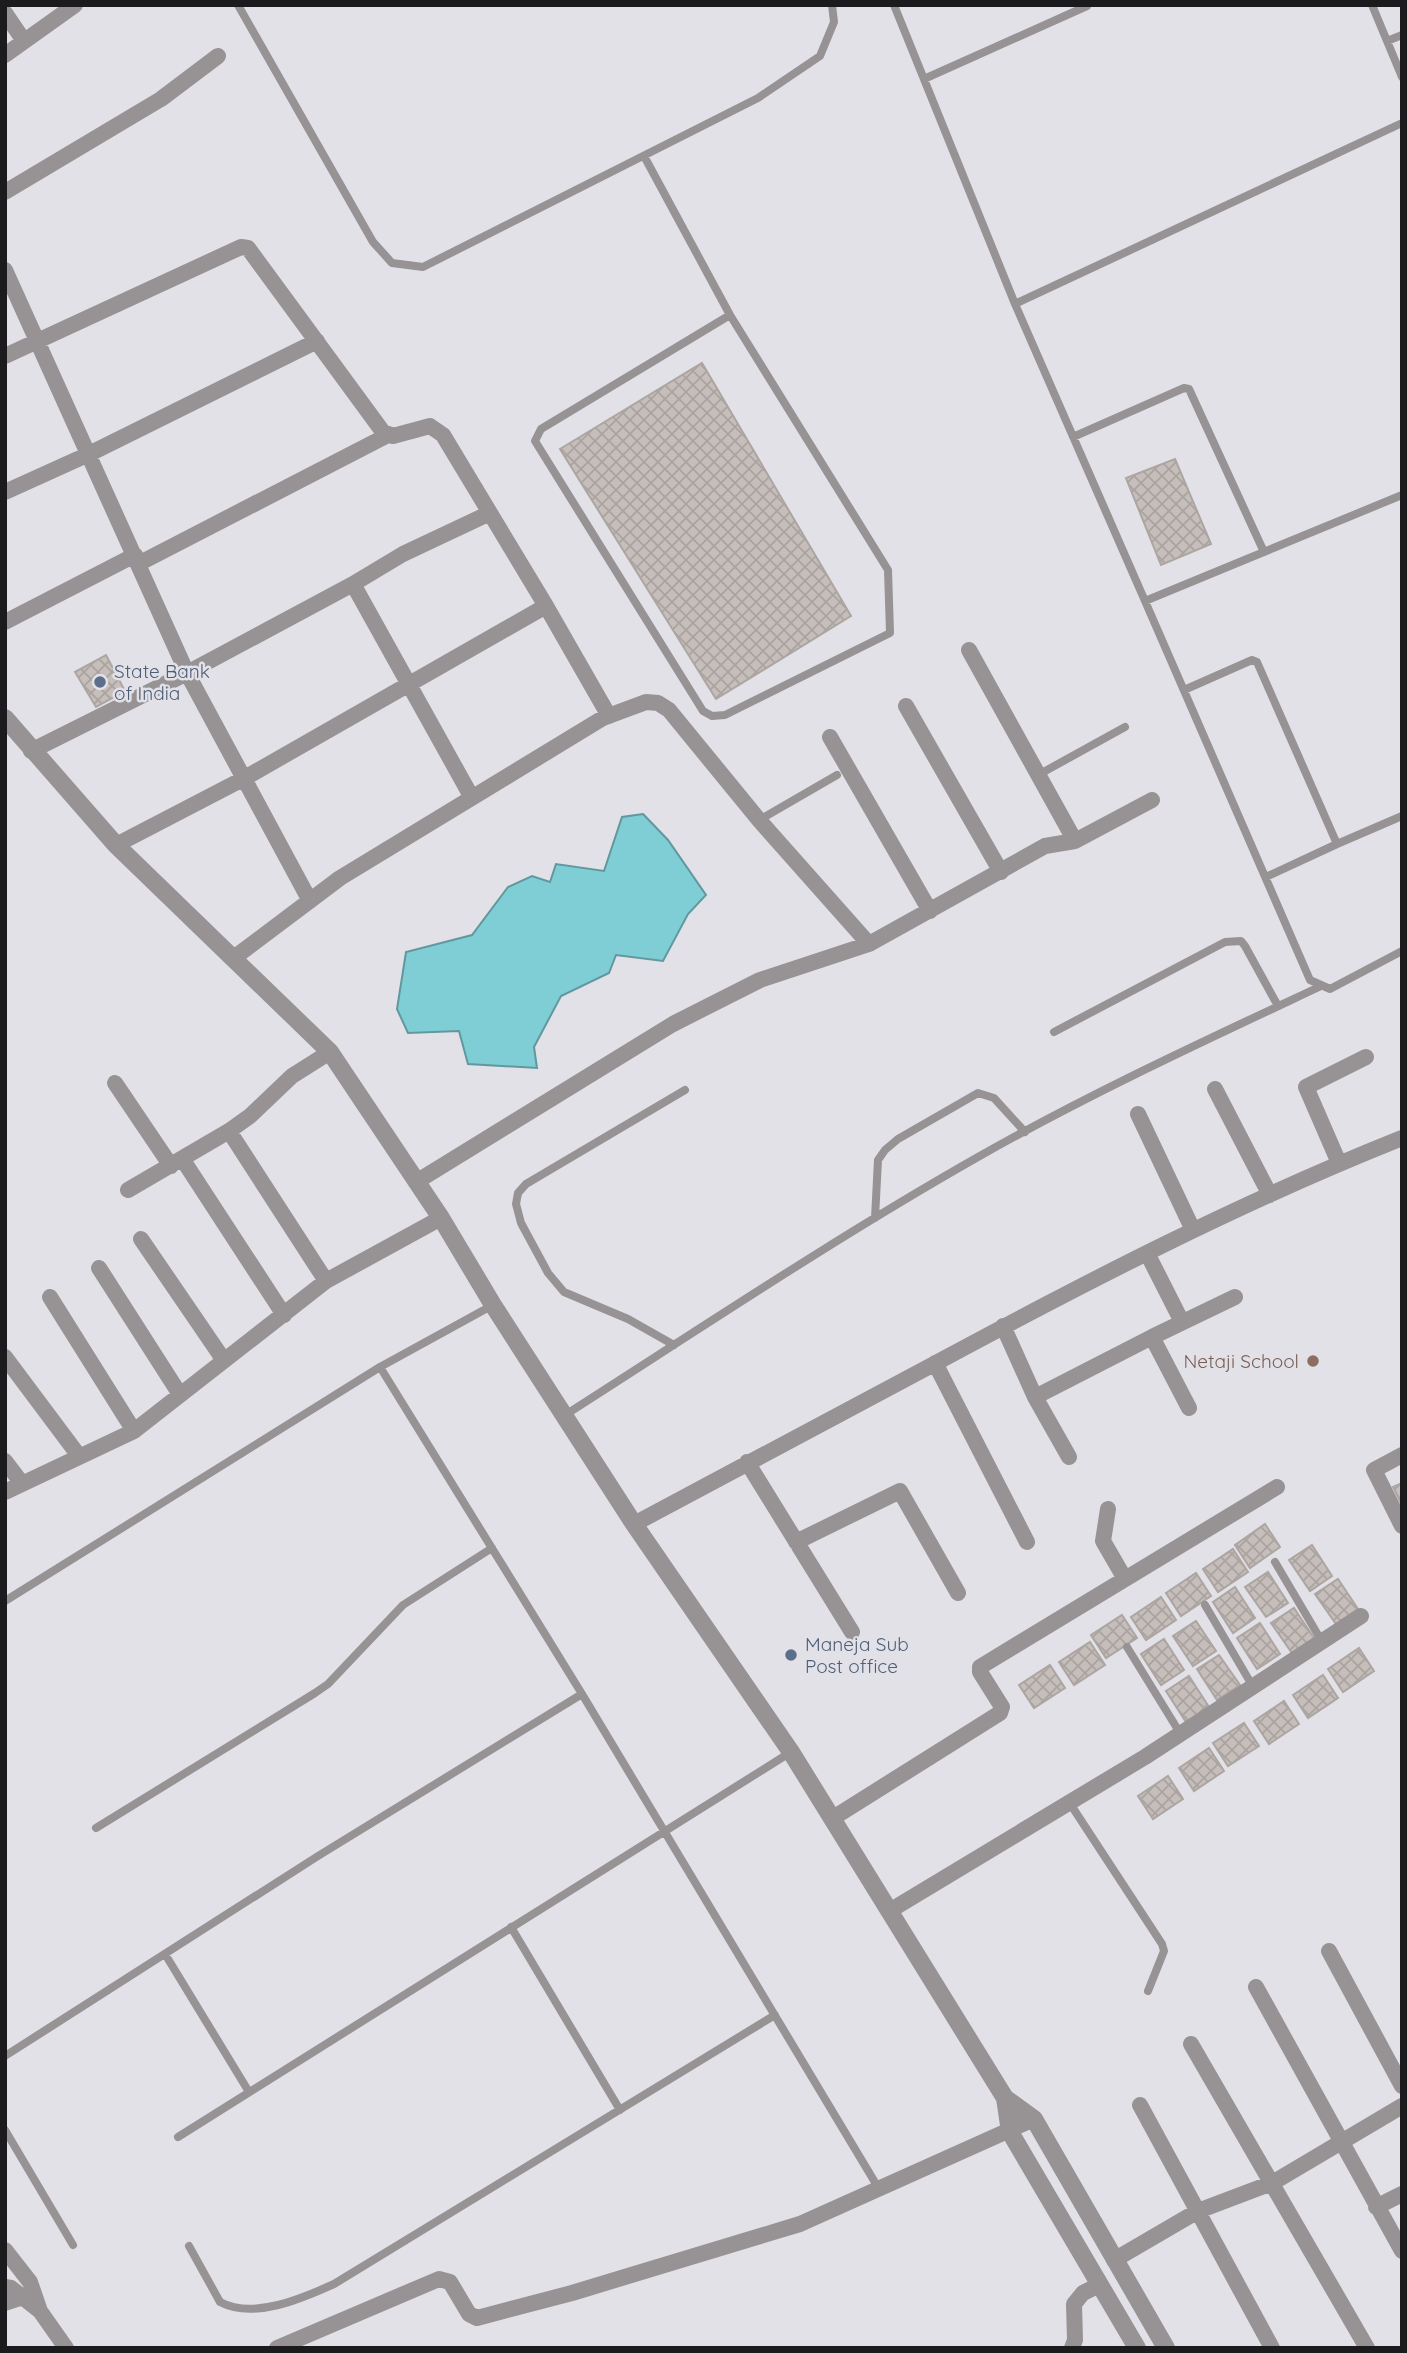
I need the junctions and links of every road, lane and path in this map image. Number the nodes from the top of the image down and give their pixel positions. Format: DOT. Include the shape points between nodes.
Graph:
graph roads {
  1 [pos="75,5"];
  2 [pos="238,5"];
  3 [pos="832,5"];
  4 [pos="894,5"];
  5 [pos="1372,5"];
  6 [pos="1087,6"];
  7 [pos="5,13"];
  8 [pos="1402,35"];
  9 [pos="24,41"];
  10 [pos="1387,41"];
  11 [pos="5,55"];
  12 [pos="218,56"];
  13 [pos="1402,77"];
  14 [pos="924,79"];
  15 [pos="1402,123"];
  16 [pos="643,156"];
  17 [pos="5,192"];
  18 [pos="5,270"];
  19 [pos="1016,304"];
  20 [pos="730,314"];
  21 [pos="37,341"];
  22 [pos="317,341"];
  23 [pos="5,356"];
  24 [pos="388,435"];
  25 [pos="1073,437"];
  26 [pos="89,454"];
  27 [pos="5,492"];
  28 [pos="1402,495"];
  29 [pos="490,513"];
  30 [pos="1264,552"];
  31 [pos="136,560"];
  32 [pos="354,584"];
  33 [pos="1145,601"];
  34 [pos="546,606"];
  35 [pos="5,622"];
  36 [pos="969,650"];
  37 [pos="187,673"];
  38 [pos="408,685"];
  39 [pos="1184,690"];
  40 [pos="906,706"];
  41 [pos="609,716"];
  42 [pos="5,718"];
  43 [pos="1125,727"];
  44 [pos="830,737"];
  45 [pos="31,751"];
  46 [pos="836,775"];
  47 [pos="1038,775"];
  48 [pos="243,779"];
  49 [pos="471,796"];
  50 [pos="1152,800"];
  51 [pos="1402,816"];
  52 [pos="759,820"];
  53 [pos="1075,841"];
  54 [pos="1337,844"];
  55 [pos="116,845"];
  56 [pos="1001,872"];
  57 [pos="1266,877"];
  58 [pos="310,901"];
  59 [pos="930,911"];
  60 [pos="869,944"];
  61 [pos="1402,951"];
  62 [pos="235,957"];
  63 [pos="1319,986"];
  64 [pos="1278,1006"];
  65 [pos="1054,1032"];
  66 [pos="330,1052"];
  67 [pos="1366,1056"];
  68 [pos="115,1083"];
  69 [pos="1215,1089"];
  70 [pos="685,1090"];
  71 [pos="1138,1114"];
  72 [pos="229,1131"];
  73 [pos="1025,1132"];
  74 [pos="1402,1138"];
  75 [pos="177,1163"];
  76 [pos="1339,1163"];
  77 [pos="416,1182"];
  78 [pos="128,1190"];
  79 [pos="1270,1195"];
  80 [pos="442,1218"];
  81 [pos="875,1218"];
  82 [pos="1193,1230"];
  83 [pos="141,1239"];
  84 [pos="1147,1254"];
  85 [pos="99,1268"];
  86 [pos="326,1281"];
  87 [pos="50,1297"];
  88 [pos="1235,1297"];
  89 [pos="493,1305"];
  90 [pos="284,1315"];
  91 [pos="1182,1322"];
  92 [pos="1003,1326"];
  93 [pos="1152,1337"];
  94 [pos="674,1345"];
  95 [pos="5,1357"];
  96 [pos="223,1359"];
  97 [pos="935,1363"];
  98 [pos="380,1367"];
  99 [pos="178,1393"];
  100 [pos="1035,1397"];
  101 [pos="1189,1408"];
  102 [pos="564,1416"];
  103 [pos="134,1431"];
  104 [pos="1402,1455"];
  105 [pos="79,1456"];
  106 [pos="1069,1457"];
  107 [pos="5,1461"];
  108 [pos="747,1462"];
  109 [pos="21,1482"];
  110 [pos="1277,1487"];
  111 [pos="5,1492"];
  112 [pos="1108,1508"];
  113 [pos="634,1524"];
  114 [pos="1402,1526"];
  115 [pos="796,1542"];
  116 [pos="1027,1542"];
  117 [pos="492,1548"];
  118 [pos="1275,1562"];
  119 [pos="1125,1578"];
  120 [pos="958,1593"];
  121 [pos="5,1601"];
  122 [pos="1205,1605"];
  123 [pos="1361,1616"];
  124 [pos="852,1632"];
  125 [pos="1321,1640"];
  126 [pos="1127,1647"];
  127 [pos="1252,1685"];
  128 [pos="582,1694"];
  129 [pos="1180,1733"];
  130 [pos="791,1752"];
  131 [pos="1069,1802"];
  132 [pos="832,1818"];
  133 [pos="96,1828"];
  134 [pos="666,1833"];
  135 [pos="891,1910"];
  136 [pos="511,1927"];
  137 [pos="1329,1951"];
  138 [pos="165,1954"];
  139 [pos="1256,1986"];
  140 [pos="1148,1991"];
  141 [pos="775,2015"];
  142 [pos="1191,2044"];
  143 [pos="5,2056"];
  144 [pos="1402,2086"];
  145 [pos="249,2092"];
  146 [pos="1005,2098"];
  147 [pos="1140,2105"];
  148 [pos="1402,2106"];
  149 [pos="620,2110"];
  150 [pos="1034,2119"];
  151 [pos="5,2130"];
  152 [pos="1010,2132"];
  153 [pos="178,2137"];
  154 [pos="1340,2142"];
  155 [pos="1272,2183"];
  156 [pos="880,2191"];
  157 [pos="1402,2194"];
  158 [pos="1376,2207"];
  159 [pos="1198,2211"];
  160 [pos="74,2245"];
  161 [pos="189,2246"];
  162 [pos="5,2250"];
  163 [pos="1402,2251"];
  164 [pos="1114,2260"];
  165 [pos="1099,2285"];
  166 [pos="5,2287"];
  167 [pos="23,2297"];
  168 [pos="5,2303"];
  169 [pos="40,2311"];
  170 [pos="66,2348"];
  171 [pos="277,2348"];
  172 [pos="1072,2348"];
  173 [pos="1137,2348"];
  174 [pos="1166,2348"];
  175 [pos="1272,2348"];
  176 [pos="1367,2348"];
  1 -- 9 [label="street"];
  2 -- 16 [label="lane" via="373,242 392,263 423,267"];
  3 -- 16 [label="lane" via="834,22 820,56 758,98"];
  4 -- 14 [label="lane"];
  5 -- 10 [label="lane"];
  6 -- 14 [label="lane"];
  7 -- 9 [label="street"];
  8 -- 10 [label="lane"];
  9 -- 11 [label="street"];
  10 -- 13 [label="lane"];
  12 -- 17 [label="street" via="160,99"];
  14 -- 19 [label="lane"];
  15 -- 19 [label="lane"];
  16 -- 20 [label="lane"];
  18 -- 21 [label="street"];
  19 -- 25 [label="lane"];
  20 -- 20 [label="lane" via="888,570 890,634 725,715 712,716 704,711 535,441 541,429"];
  21 -- 22 [label="street" via="244,247"];
  21 -- 23 [label="street"];
  21 -- 26 [label="street"];
  22 -- 24 [label="street"];
  22 -- 26 [label="street"];
  24 -- 29 [label="street" via="430,426 437,429"];
  24 -- 31 [label="street"];
  25 -- 30 [label="lane" via="1188,389"];
  25 -- 33 [label="lane"];
  26 -- 27 [label="street"];
  26 -- 31 [label="street"];
  28 -- 30 [label="lane"];
  29 -- 32 [label="street" via="403,554"];
  29 -- 34 [label="street"];
  30 -- 33 [label="lane"];
  31 -- 35 [label="street"];
  31 -- 37 [label="street"];
  32 -- 37 [label="street"];
  32 -- 38 [label="street"];
  33 -- 39 [label="lane"];
  34 -- 38 [label="street"];
  34 -- 41 [label="street"];
  36 -- 47 [label="street"];
  37 -- 45 [label="street"];
  37 -- 48 [label="street"];
  38 -- 48 [label="street"];
  38 -- 49 [label="street"];
  39 -- 54 [label="lane" via="1252,660 1257,662"];
  39 -- 57 [label="lane"];
  40 -- 56 [label="street"];
  41 -- 49 [label="street"];
  41 -- 52 [label="street" via="646,702 669,710"];
  42 -- 45 [label="street"];
  43 -- 47 [label="lane"];
  44 -- 59 [label="street"];
  45 -- 55 [label="street"];
  46 -- 52 [label="lane"];
  47 -- 53 [label="street"];
  48 -- 55 [label="street"];
  48 -- 58 [label="street"];
  49 -- 58 [label="street"];
  50 -- 53 [label="street"];
  51 -- 54 [label="lane"];
  52 -- 60 [label="street"];
  53 -- 56 [label="street" via="1045,846"];
  54 -- 57 [label="lane"];
  55 -- 62 [label="street"];
  56 -- 59 [label="street"];
  57 -- 63 [label="lane" via="1310,980"];
  58 -- 62 [label="street"];
  59 -- 60 [label="street"];
  60 -- 77 [label="street" via="760,980 673,1024"];
  61 -- 63 [label="lane" via="1330,989"];
  62 -- 66 [label="street"];
  63 -- 64 [label="lane"];
  64 -- 65 [label="lane" via="1245,946 1234,940"];
  64 -- 73 [label="lane"];
  66 -- 72 [label="street" via="292,1076"];
  66 -- 77 [label="street"];
  67 -- 76 [label="street" via="1306,1087"];
  68 -- 75 [label="street"];
  69 -- 79 [label="street"];
  70 -- 94 [label="lane" via="526,1184 516,1204 548,1273 564,1292"];
  71 -- 82 [label="street"];
  72 -- 75 [label="street"];
  72 -- 86 [label="street"];
  73 -- 81 [label="lane"];
  73 -- 81 [label="lane" via="994,1098 978,1093 898,1139 878,1160"];
  74 -- 76 [label="street"];
  75 -- 78 [label="street"];
  75 -- 90 [label="street"];
  76 -- 79 [label="street"];
  77 -- 80 [label="street"];
  79 -- 82 [label="street"];
  80 -- 86 [label="street"];
  80 -- 89 [label="street"];
  81 -- 94 [label="lane"];
  82 -- 84 [label="street"];
  83 -- 96 [label="street"];
  84 -- 91 [label="street"];
  84 -- 92 [label="street"];
  85 -- 99 [label="street"];
  86 -- 90 [label="street"];
  87 -- 103 [label="street"];
  88 -- 91 [label="street"];
  89 -- 98 [label="lane"];
  89 -- 102 [label="street"];
  90 -- 96 [label="street"];
  91 -- 93 [label="street"];
  92 -- 97 [label="street"];
  92 -- 100 [label="street"];
  93 -- 100 [label="street"];
  93 -- 101 [label="street"];
  94 -- 102 [label="lane"];
  95 -- 105 [label="street"];
  96 -- 99 [label="street"];
  97 -- 108 [label="street"];
  97 -- 116 [label="street"];
  98 -- 117 [label="lane"];
  98 -- 121 [label="lane"];
  99 -- 103 [label="street"];
  100 -- 106 [label="street"];
  102 -- 113 [label="street"];
  103 -- 105 [label="street"];
  104 -- 114 [label="street" via="1374,1470"];
  105 -- 109 [label="street"];
  107 -- 109 [label="street"];
  108 -- 113 [label="street"];
  108 -- 115 [label="street"];
  109 -- 111 [label="street"];
  110 -- 119 [label="street"];
  112 -- 119 [label="street" via="1103,1541"];
  113 -- 130 [label="street"];
  115 -- 120 [label="street" via="900,1491"];
  115 -- 124 [label="street"];
  117 -- 128 [label="lane"];
  117 -- 133 [label="lane" via="403,1605 328,1685"];
  118 -- 125 [label="lane"];
  119 -- 132 [label="street" via="980,1667 1002,1707 1000,1713"];
  122 -- 127 [label="lane"];
  123 -- 125 [label="street"];
  125 -- 127 [label="street"];
  126 -- 129 [label="lane"];
  127 -- 129 [label="street"];
  128 -- 134 [label="lane"];
  128 -- 138 [label="lane"];
  129 -- 131 [label="street"];
  130 -- 132 [label="street"];
  130 -- 134 [label="lane"];
  131 -- 135 [label="street"];
  131 -- 140 [label="lane" via="1162,1944 1164,1951"];
  132 -- 135 [label="street"];
  134 -- 136 [label="lane"];
  134 -- 141 [label="lane"];
  135 -- 146 [label="street"];
  136 -- 145 [label="lane"];
  136 -- 149 [label="lane"];
  137 -- 144 [label="street"];
  138 -- 143 [label="lane"];
  138 -- 145 [label="lane"];
  139 -- 154 [label="street"];
  141 -- 149 [label="lane"];
  141 -- 156 [label="lane"];
  142 -- 155 [label="street"];
  145 -- 153 [label="lane"];
  146 -- 150 [label="street"];
  146 -- 152 [label="street"];
  147 -- 159 [label="street"];
  148 -- 154 [label="street"];
  149 -- 161 [label="lane" via="334,2284 303,2297 269,2306 230,2307 220,2302"];
  150 -- 152 [label="street"];
  150 -- 164 [label="street"];
  151 -- 160 [label="lane"];
  152 -- 156 [label="street"];
  152 -- 165 [label="street"];
  154 -- 155 [label="street"];
  154 -- 158 [label="street"];
  155 -- 159 [label="street"];
  155 -- 176 [label="street"];
  156 -- 171 [label="street" via="800,2224 477,2318 469,2314 450,2282 439,2279"];
  157 -- 158 [label="street"];
  158 -- 163 [label="street"];
  159 -- 164 [label="street"];
  159 -- 175 [label="street"];
  162 -- 169 [label="street" via="30,2282"];
  164 -- 174 [label="street"];
  165 -- 172 [label="street" via="1074,2304"];
  165 -- 173 [label="street"];
  166 -- 167 [label="street"];
  167 -- 168 [label="street"];
  167 -- 169 [label="street"];
  169 -- 170 [label="street"];
}
